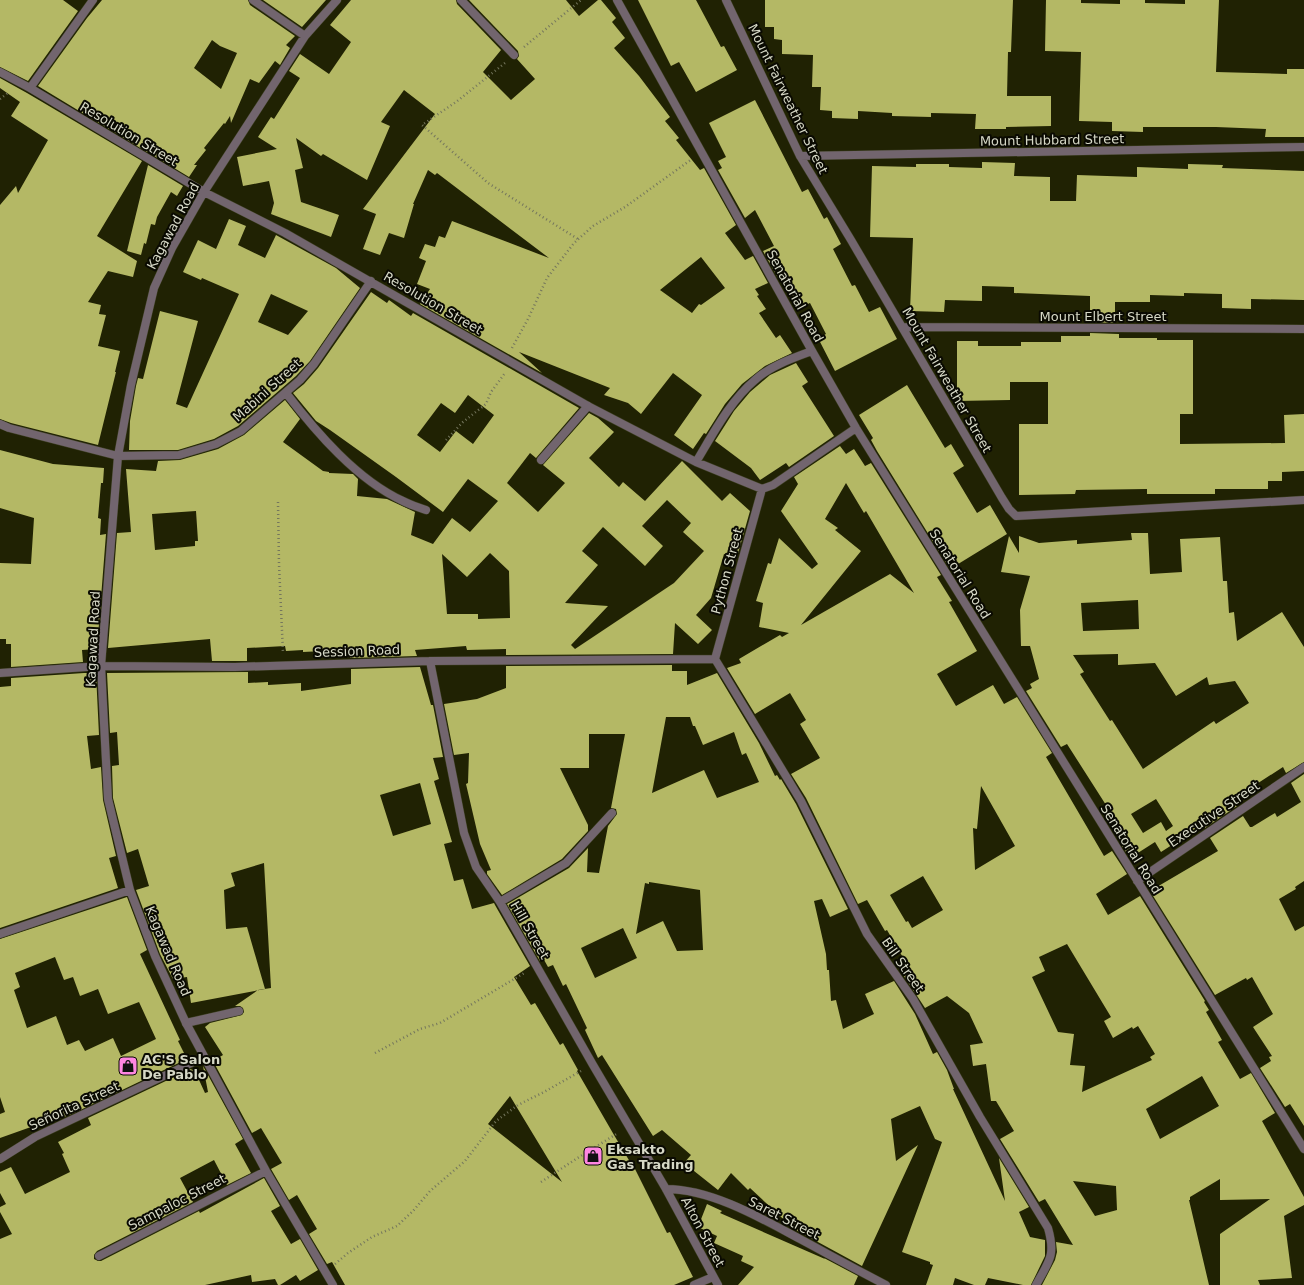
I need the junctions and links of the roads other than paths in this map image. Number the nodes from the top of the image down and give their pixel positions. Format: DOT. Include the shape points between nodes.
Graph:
graph roads {
  1 [pos="93,0"];
  2 [pos="254,0"];
  3 [pos="337,0"];
  4 [pos="461,0"];
  5 [pos="617,0"];
  6 [pos="726,0"];
  7 [pos="305,36"];
  8 [pos="514,55"];
  9 [pos="0,72"];
  10 [pos="30,88"];
  11 [pos="1304,147"];
  12 [pos="800,156"];
  13 [pos="204,192"];
  14 [pos="371,281"];
  15 [pos="902,327"];
  16 [pos="1304,329"];
  17 [pos="812,351"];
  18 [pos="286,393"];
  19 [pos="588,406"];
  20 [pos="0,424"];
  21 [pos="856,428"];
  22 [pos="118,456"];
  23 [pos="541,460"];
  24 [pos="696,462"];
  25 [pos="762,489"];
  26 [pos="1304,500"];
  27 [pos="426,510"];
  28 [pos="715,659"];
  29 [pos="430,661"];
  30 [pos="101,666"];
  31 [pos="0,673"];
  32 [pos="1304,767"];
  33 [pos="612,813"];
  34 [pos="1137,881"];
  35 [pos="130,890"];
  36 [pos="500,902"];
  37 [pos="0,934"];
  38 [pos="239,1011"];
  39 [pos="186,1023"];
  40 [pos="204,1057"];
  41 [pos="1304,1149"];
  42 [pos="0,1159"];
  43 [pos="266,1171"];
  44 [pos="666,1189"];
  45 [pos="99,1256"];
  46 [pos="713,1277"];
  47 [pos="333,1285"];
  48 [pos="694,1285"];
  49 [pos="718,1285"];
  50 [pos="886,1285"];
  51 [pos="1036,1285"];
  1 -- 10 [label="street"];
  2 -- 7 [label="street"];
  3 -- 7 [label="street, Kagawad Road"];
  4 -- 8 [label="street"];
  5 -- 17 [label="street, Senatorial Road"];
  6 -- 12 [label="street, Mount Fairweather Street"];
  7 -- 13 [label="street, Kagawad Road"];
  9 -- 10 [label="street, Resolution Street"];
  10 -- 13 [label="street, Resolution Street"];
  11 -- 12 [label="street, Mount Hubbard Street"];
  12 -- 15 [label="street, Mount Fairweather Street"];
  13 -- 14 [label="street, Resolution Street"];
  13 -- 22 [label="street, Kagawad Road" via="172,248 154,288 131,385"];
  14 -- 18 [label="street, Mabini Street" via="314,364"];
  14 -- 19 [label="street, Resolution Street"];
  15 -- 16 [label="street, Mount Elbert Street"];
  15 -- 26 [label="street, Mount Fairweather Street" via="1002,498 1016,516"];
  17 -- 21 [label="street, Senatorial Road"];
  17 -- 24 [label="street" via="780,364 755,380 727,411"];
  18 -- 22 [label="street, Mabini Street" via="242,431 216,444 179,455"];
  18 -- 27 [label="street" via="308,421 348,462 377,486 403,502"];
  19 -- 23 [label="street"];
  19 -- 24 [label="street, Resolution Street"];
  20 -- 22 [label="street, Mabini Street"];
  21 -- 25 [label="street" via="773,485"];
  21 -- 34 [label="street, Senatorial Road"];
  22 -- 30 [label="street, Kagawad Road"];
  24 -- 25 [label="street, Resolution Street"];
  25 -- 28 [label="street, Python Street"];
  28 -- 29 [label="street, Session Road"];
  28 -- 51 [label="street, Bill Street" via="801,801 867,934 913,999 980,1117 1048,1228 1052,1243 1051,1258"];
  29 -- 30 [label="street, Session Road" via="236,667"];
  29 -- 36 [label="street, Hill Street" via="464,833 476,867"];
  30 -- 31 [label="street, Session Road"];
  30 -- 35 [label="street, Kagawad Road" via="108,799"];
  32 -- 34 [label="street, Executive Street"];
  33 -- 36 [label="street" via="566,863"];
  34 -- 41 [label="street, Senatorial Road"];
  35 -- 37 [label="street"];
  35 -- 39 [label="street, Kagawad Road" via="155,956"];
  36 -- 44 [label="street, Hill Street"];
  38 -- 39 [label="street"];
  39 -- 40 [label="street, Kagawad Road"];
  40 -- 42 [label="street, Señorita Street" via="35,1137"];
  40 -- 43 [label="street, Kagawad Road"];
  43 -- 45 [label="street, Sampaloc Street"];
  43 -- 47 [label="street, Kagawad Road"];
  44 -- 46 [label="street, Alton Street"];
  44 -- 50 [label="street, Saret Street" via="681,1189 707,1195 754,1215"];
  46 -- 48 [label="street"];
  46 -- 49 [label="street, Alton Street"];
}
